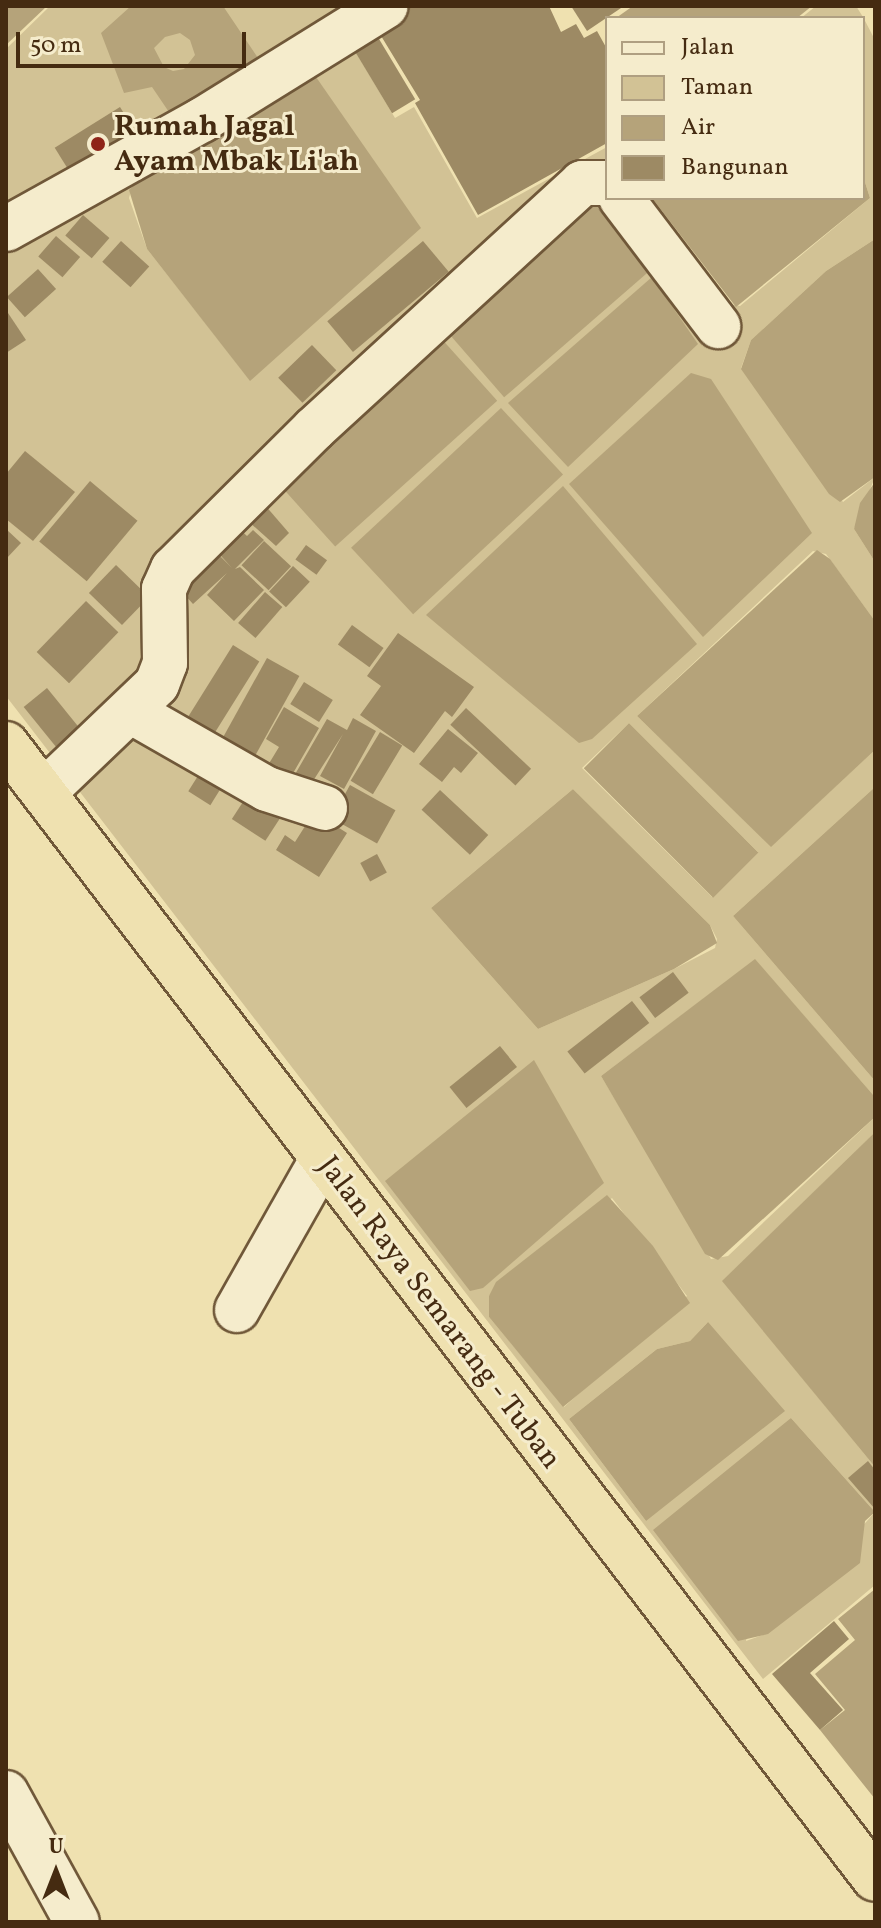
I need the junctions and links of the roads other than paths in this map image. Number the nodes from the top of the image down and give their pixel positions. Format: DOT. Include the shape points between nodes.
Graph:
graph roads {
  1 [pos="386,6"];
  2 [pos="605,183"];
  3 [pos="623,200"];
  4 [pos="6,229"];
  5 [pos="718,326"];
  6 [pos="132,712"];
  7 [pos="6,744"];
  8 [pos="44,792"];
  9 [pos="325,808"];
  10 [pos="322,1160"];
  11 [pos="237,1310"];
  12 [pos="6,1793"];
  13 [pos="875,1879"];
  14 [pos="77,1922"];
  1 -- 4 [label="street" via="202,120"];
  2 -- 6 [label="street" via="582,183 314,429 173,569 163,601 163,672"];
  3 -- 5 [label="street"];
  6 -- 8 [label="street"];
  6 -- 9 [label="street" via="256,783"];
  7 -- 8 [label="highway, Jalan Raya Semarang - Tuban"];
  8 -- 10 [label="highway, Jalan Raya Semarang - Tuban"];
  10 -- 11 [label="street"];
  10 -- 13 [label="highway, Jalan Raya Semarang - Tuban"];
  12 -- 14 [label="street"];
}
